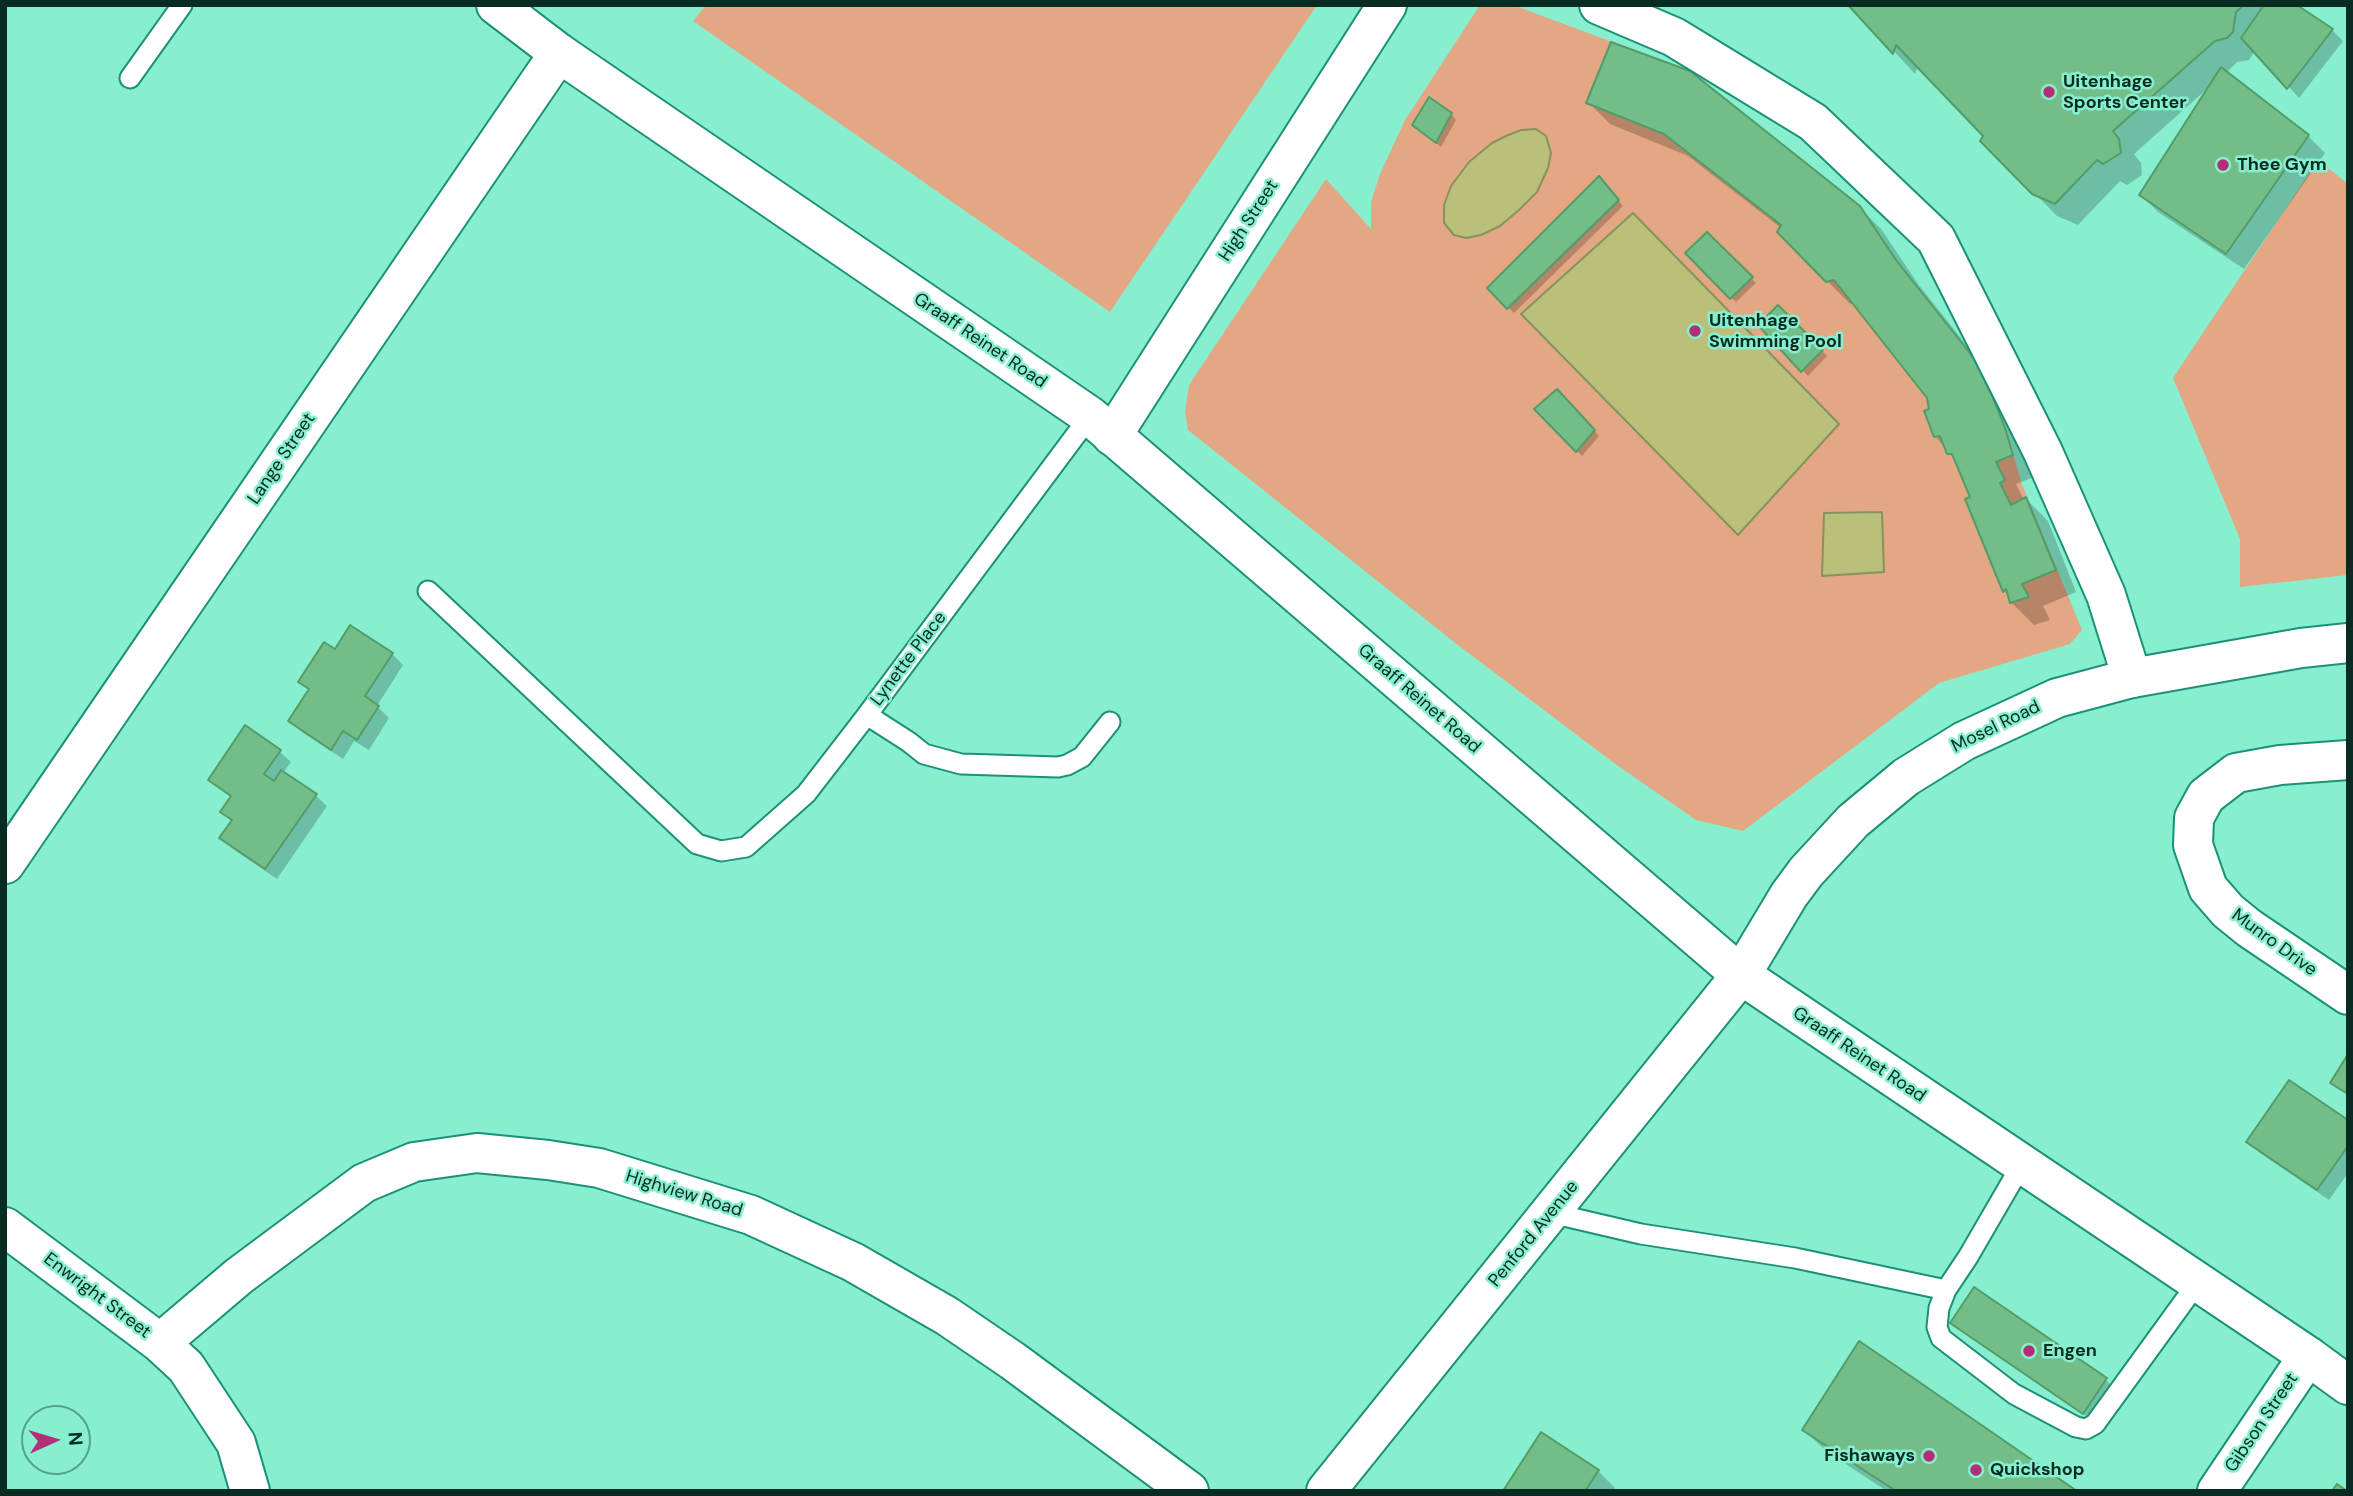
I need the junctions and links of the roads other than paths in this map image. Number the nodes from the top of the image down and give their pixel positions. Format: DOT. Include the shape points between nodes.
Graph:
graph roads {
  1 [pos="182,5"];
  2 [pos="496,5"];
  3 [pos="1387,5"];
  4 [pos="1599,5"];
  5 [pos="559,53"];
  6 [pos="130,78"];
  7 [pos="1101,426"];
  8 [pos="428,591"];
  9 [pos="2348,643"];
  10 [pos="2132,678"];
  11 [pos="867,715"];
  12 [pos="1110,722"];
  13 [pos="2348,760"];
  14 [pos="5,864"];
  15 [pos="1741,975"];
  16 [pos="2348,995"];
  17 [pos="2022,1164"];
  18 [pos="1551,1213"];
  19 [pos="5,1227"];
  20 [pos="2198,1282"];
  21 [pos="1946,1290"];
  22 [pos="173,1355"];
  23 [pos="2308,1356"];
  24 [pos="2348,1385"];
  25 [pos="250,1491"];
  26 [pos="1189,1491"];
  27 [pos="1326,1491"];
  28 [pos="2217,1491"];
  1 -- 6 [label="lane"];
  2 -- 5 [label="street, Graaff Reinet Road"];
  3 -- 7 [label="street, High Street"];
  4 -- 10 [label="street" via="1674,37 1813,122 1936,239 2054,476 2106,595"];
  5 -- 7 [label="street, Graaff Reinet Road"];
  5 -- 14 [label="street, Lange Street"];
  7 -- 11 [label="lane, Lynette Place"];
  7 -- 15 [label="street, Graaff Reinet Road"];
  8 -- 11 [label="lane" via="698,844 721,851 746,847 806,794"];
  9 -- 10 [label="street, Mosel Road"];
  10 -- 15 [label="street, Mosel Road" via="2057,698 1964,741 1906,777 1853,821 1806,872"];
  11 -- 12 [label="lane, Lynette Place" via="924,754 961,764 1058,767 1082,757"];
  13 -- 16 [label="street, Munro Drive" via="2236,773 2206,796 2194,818 2193,845 2208,888 2228,911"];
  15 -- 17 [label="street, Graaff Reinet Road"];
  15 -- 18 [label="street, Penford Avenue"];
  17 -- 20 [label="street, Graaff Reinet Road"];
  17 -- 21 [label="lane"];
  18 -- 21 [label="lane"];
  18 -- 27 [label="street, Penford Avenue"];
  19 -- 22 [label="street, Enwright Street"];
  20 -- 21 [label="lane" via="2095,1424 2086,1429 2014,1394 1941,1338 1937,1318"];
  20 -- 23 [label="street, Graaff Reinet Road"];
  22 -- 25 [label="street, Enwright Street" via="236,1443"];
  22 -- 26 [label="street, Highview Road" via="239,1276 364,1183 414,1162 477,1153 548,1160 599,1168 751,1214 853,1262 1002,1353"];
  23 -- 24 [label="street, Graaff Reinet Road"];
  23 -- 28 [label="street, Gibson Street"];
}
